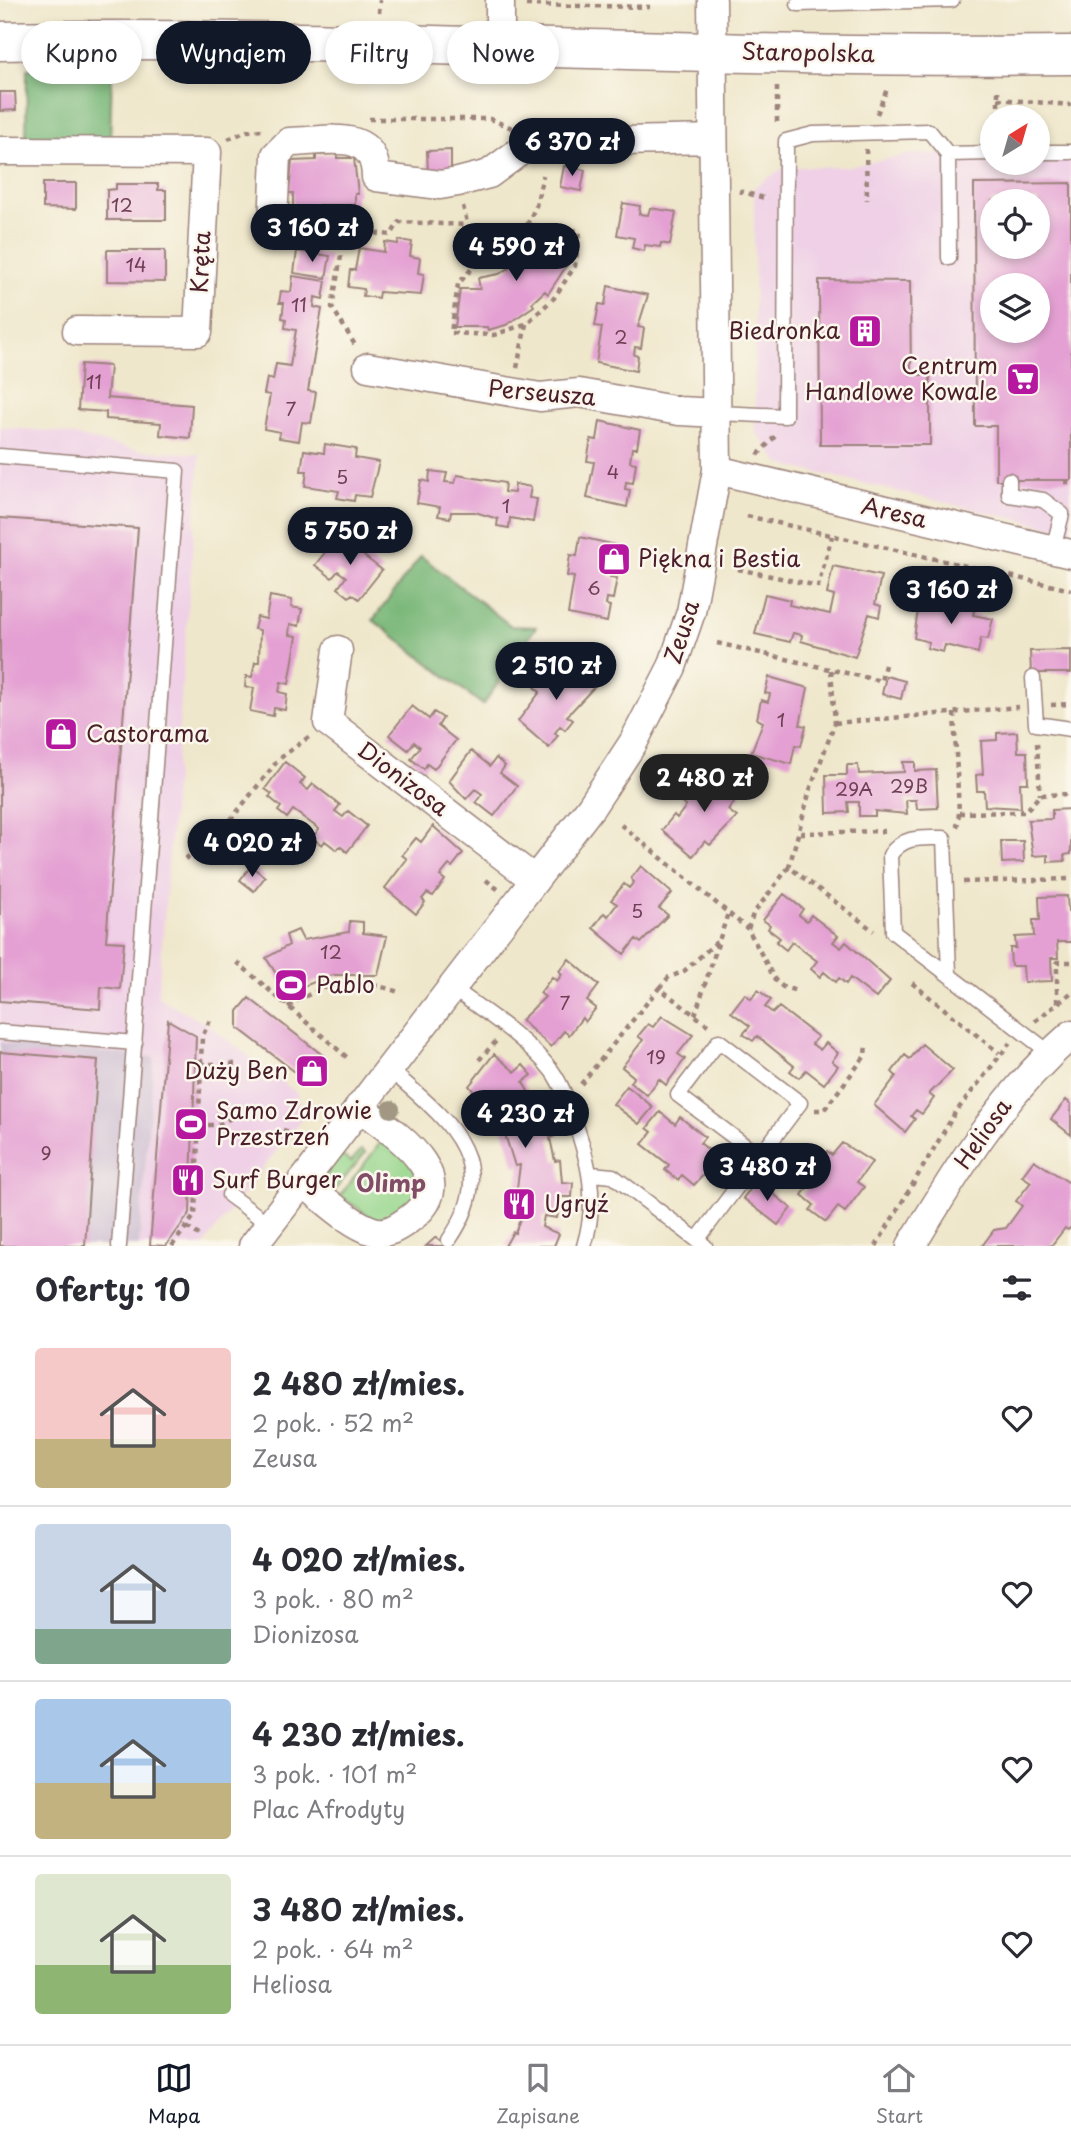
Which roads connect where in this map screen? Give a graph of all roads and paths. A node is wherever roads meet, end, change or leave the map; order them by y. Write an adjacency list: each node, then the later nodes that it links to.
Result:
1 (380, 0): 7 (path)
2 (712, 0): 12 (street, Zeusa)
3 (952, 0): 5 (lane)
4 (500, 2): 6 (path); 8 (street)
5 (798, 4)
6 (650, 7)
7 (379, 18)
8 (500, 21)
9 (0, 41): 10 (main road, Staropolska)
10 (447, 47)
11 (559, 50): 12 (main road, Staropolska)
12 (712, 52): 13 (main road, Staropolska); 21 (street, Zeusa)
13 (1071, 55)
14 (777, 87): 22 (path)
15 (887, 89): 20 (path)
16 (998, 91): 17 (path)
17 (998, 99): 18 (path); 19 (path)
18 (998, 105)
19 (1071, 105)
20 (870, 134): 22 (lane); 27 (lane); 31 (path)
21 (713, 139): 29 (street); 42 (street, Zeusa)
22 (786, 141): 32 (lane)
23 (0, 151): 39 (street, Kręta)
24 (1050, 152): 25 (lane)
25 (1071, 152)
26 (980, 153): 27 (lane)
27 (948, 154): 36 (lane)
28 (542, 175): 34 (path)
29 (458, 182): 33 (path); 35 (street)
30 (730, 189): 32 (path)
31 (867, 200)
32 (786, 203): 43 (lane)
33 (467, 225): 35 (path); 37 (path)
34 (527, 225): 37 (path); 38 (path)
35 (338, 234): 40 (path)
36 (949, 258)
37 (477, 263): 38 (path)
38 (526, 324): 41 (path)
39 (78, 331)
40 (368, 367): 41 (street, Perseusza)
41 (512, 393): 42 (street, Perseusza)
42 (718, 413): 43 (lane); 46 (street, Zeusa)
43 (785, 416): 45 (path)
44 (0, 456): 96 (lane)
45 (755, 459)
46 (718, 470): 52 (street, Aresa); 73 (street, Zeusa)
47 (1009, 480): 52 (lane)
48 (1064, 482): 49 (path)
49 (1071, 482)
50 (747, 516): 51 (path)
51 (832, 536): 53 (path); 54 (path)
52 (1062, 551)
53 (738, 569)
54 (1071, 590)
55 (717, 643): 58 (path)
56 (338, 650): 63 (street)
57 (885, 665): 58 (path)
58 (831, 670): 64 (path)
59 (1033, 678): 61 (lane)
60 (1071, 704): 61 (path)
61 (1035, 705): 62 (path); 65 (lane)
62 (954, 713): 64 (path); 68 (path)
63 (328, 722): 70 (path); 73 (street, Dionizosa)
64 (835, 723): 71 (path)
65 (1036, 724): 66 (lane); 68 (path)
66 (1071, 729)
67 (1071, 794): 68 (path)
68 (1040, 795)
69 (621, 825): 75 (path)
70 (185, 859)
71 (789, 867): 76 (path); 77 (path)
72 (1071, 879): 74 (path)
73 (535, 880): 83 (street, Zeusa)
74 (946, 882): 77 (lane); 81 (lane)
75 (728, 914): 76 (path); 78 (path)
76 (748, 929): 85 (path)
77 (893, 932): 81 (lane)
78 (720, 939): 84 (path); 90 (path)
79 (237, 962): 89 (path)
80 (1071, 962): 88 (path)
81 (949, 974): 95 (lane)
82 (912, 983): 99 (path)
83 (452, 988): 93 (lane); 104 (street, Zeusa)
84 (659, 988): 90 (path); 105 (path)
85 (798, 991)
86 (401, 993): 89 (path)
87 (1071, 993): 88 (path)
88 (1057, 1004): 95 (path)
89 (288, 1007): 100 (path)
90 (695, 1015): 92 (path)
91 (212, 1016): 102 (path)
92 (706, 1023)
93 (506, 1029): 101 (path); 105 (lane)
94 (0, 1031): 96 (lane)
95 (1022, 1031): 98 (lane); 99 (path)
96 (135, 1043): 121 (lane)
97 (866, 1043): 107 (path)
98 (1061, 1044): 125 (street, Heliosa)
99 (999, 1053): 124 (path)
100 (350, 1060)
101 (479, 1060)
102 (200, 1064): 103 (path); 109 (path)
103 (236, 1064)
104 (389, 1069): 106 (street, Zeusa); 119 (lane)
105 (567, 1101): 113 (lane)
106 (359, 1107): 114 (street, Zeusa); 114 (street)
107 (824, 1110)
108 (231, 1118): 109 (path)
109 (198, 1125): 116 (path)
110 (283, 1130): 111 (path)
111 (294, 1133)
112 (760, 1157): 112 (lane); 120 (lane)
113 (591, 1174): 120 (lane); 123 (lane)
114 (302, 1182): 118 (street, Zeusa)
115 (229, 1195): 118 (lane)
116 (187, 1227): 117 (path); 122 (path)
117 (199, 1235)
118 (262, 1236)
119 (449, 1240)
120 (701, 1243)
121 (119, 1246)
122 (173, 1246)
123 (584, 1246)
124 (876, 1246)
125 (911, 1246)

